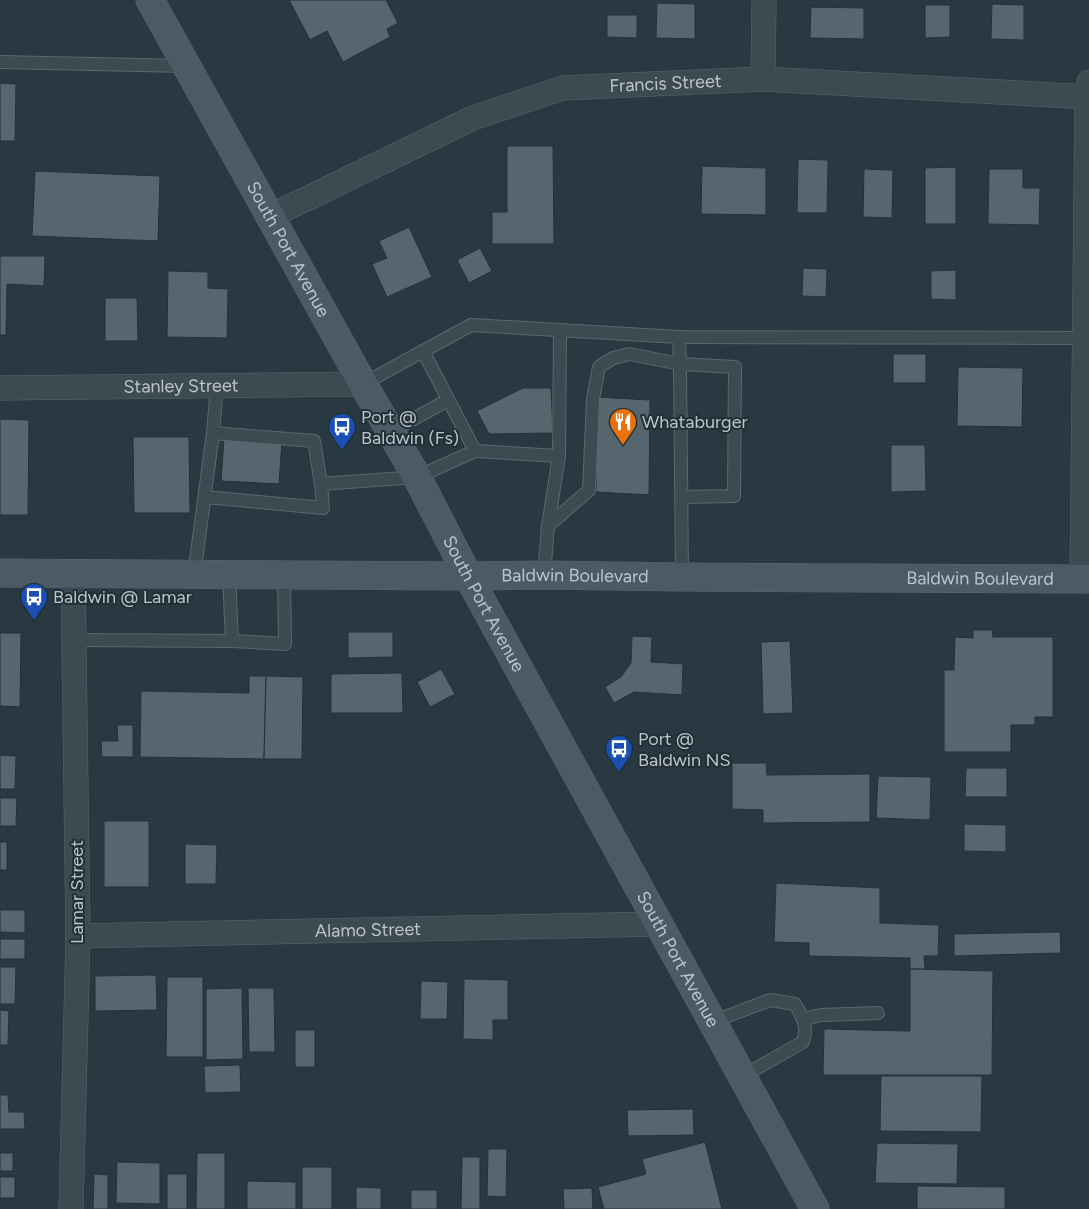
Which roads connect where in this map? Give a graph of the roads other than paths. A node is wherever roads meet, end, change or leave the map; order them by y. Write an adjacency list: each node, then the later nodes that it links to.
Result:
1 (150, 0): 4 (main road, South Port Avenue)
2 (764, 0): 5 (street)
3 (0, 62): 4 (lane)
4 (186, 66): 7 (main road, South Port Avenue)
5 (763, 79): 6 (street, Francis Street); 7 (street, Francis Street)
6 (1088, 91): 10 (street)
7 (270, 216): 13 (main road, South Port Avenue)
8 (560, 331): 9 (lane); 11 (lane); 20 (lane)
9 (679, 337): 10 (lane); 12 (lane)
10 (1085, 338): 34 (street)
11 (424, 351): 13 (lane); 16 (lane)
12 (680, 364): 24 (lane); 24 (lane); 25 (lane)
13 (362, 384): 14 (street, Stanley Street); 17 (main road, South Port Avenue)
14 (216, 386): 15 (street, Stanley Street); 18 (lane)
15 (0, 388)
16 (448, 400): 17 (lane); 19 (lane)
17 (390, 432): 21 (main road, South Port Avenue)
18 (213, 433): 22 (lane); 23 (lane)
19 (474, 451): 20 (lane); 21 (lane)
20 (559, 456): 25 (lane)
21 (417, 477): 22 (lane); 32 (main road, South Port Avenue)
22 (321, 484): 23 (lane)
23 (205, 497): 29 (lane)
24 (681, 497): 33 (lane)
25 (548, 526): 27 (lane)
26 (0, 574): 28 (main road, Baldwin Boulevard)
27 (544, 574): 32 (main road, Baldwin Boulevard); 33 (main road, Baldwin Boulevard)
28 (73, 575): 29 (main road, Baldwin Boulevard); 35 (street, Lamar Street)
29 (194, 575): 30 (main road, Baldwin Boulevard)
30 (229, 575): 31 (main road, Baldwin Boulevard); 36 (lane)
31 (284, 576): 32 (main road, Baldwin Boulevard); 36 (lane)
32 (468, 576): 37 (main road, South Port Avenue)
33 (682, 577): 34 (main road, Baldwin Boulevard)
34 (1085, 579)
35 (75, 640): 36 (lane); 38 (street, Lamar Street)
36 (232, 641)
37 (659, 924): 38 (street, Alamo Street); 41 (main road, South Port Avenue)
38 (78, 936): 43 (street, Lamar Street)
39 (878, 1013): 40 (lane)
40 (804, 1019): 41 (lane); 42 (lane)
41 (712, 1022): 42 (main road, South Port Avenue)
42 (742, 1076): 44 (main road, South Port Avenue)
43 (71, 1209)
44 (815, 1209)

